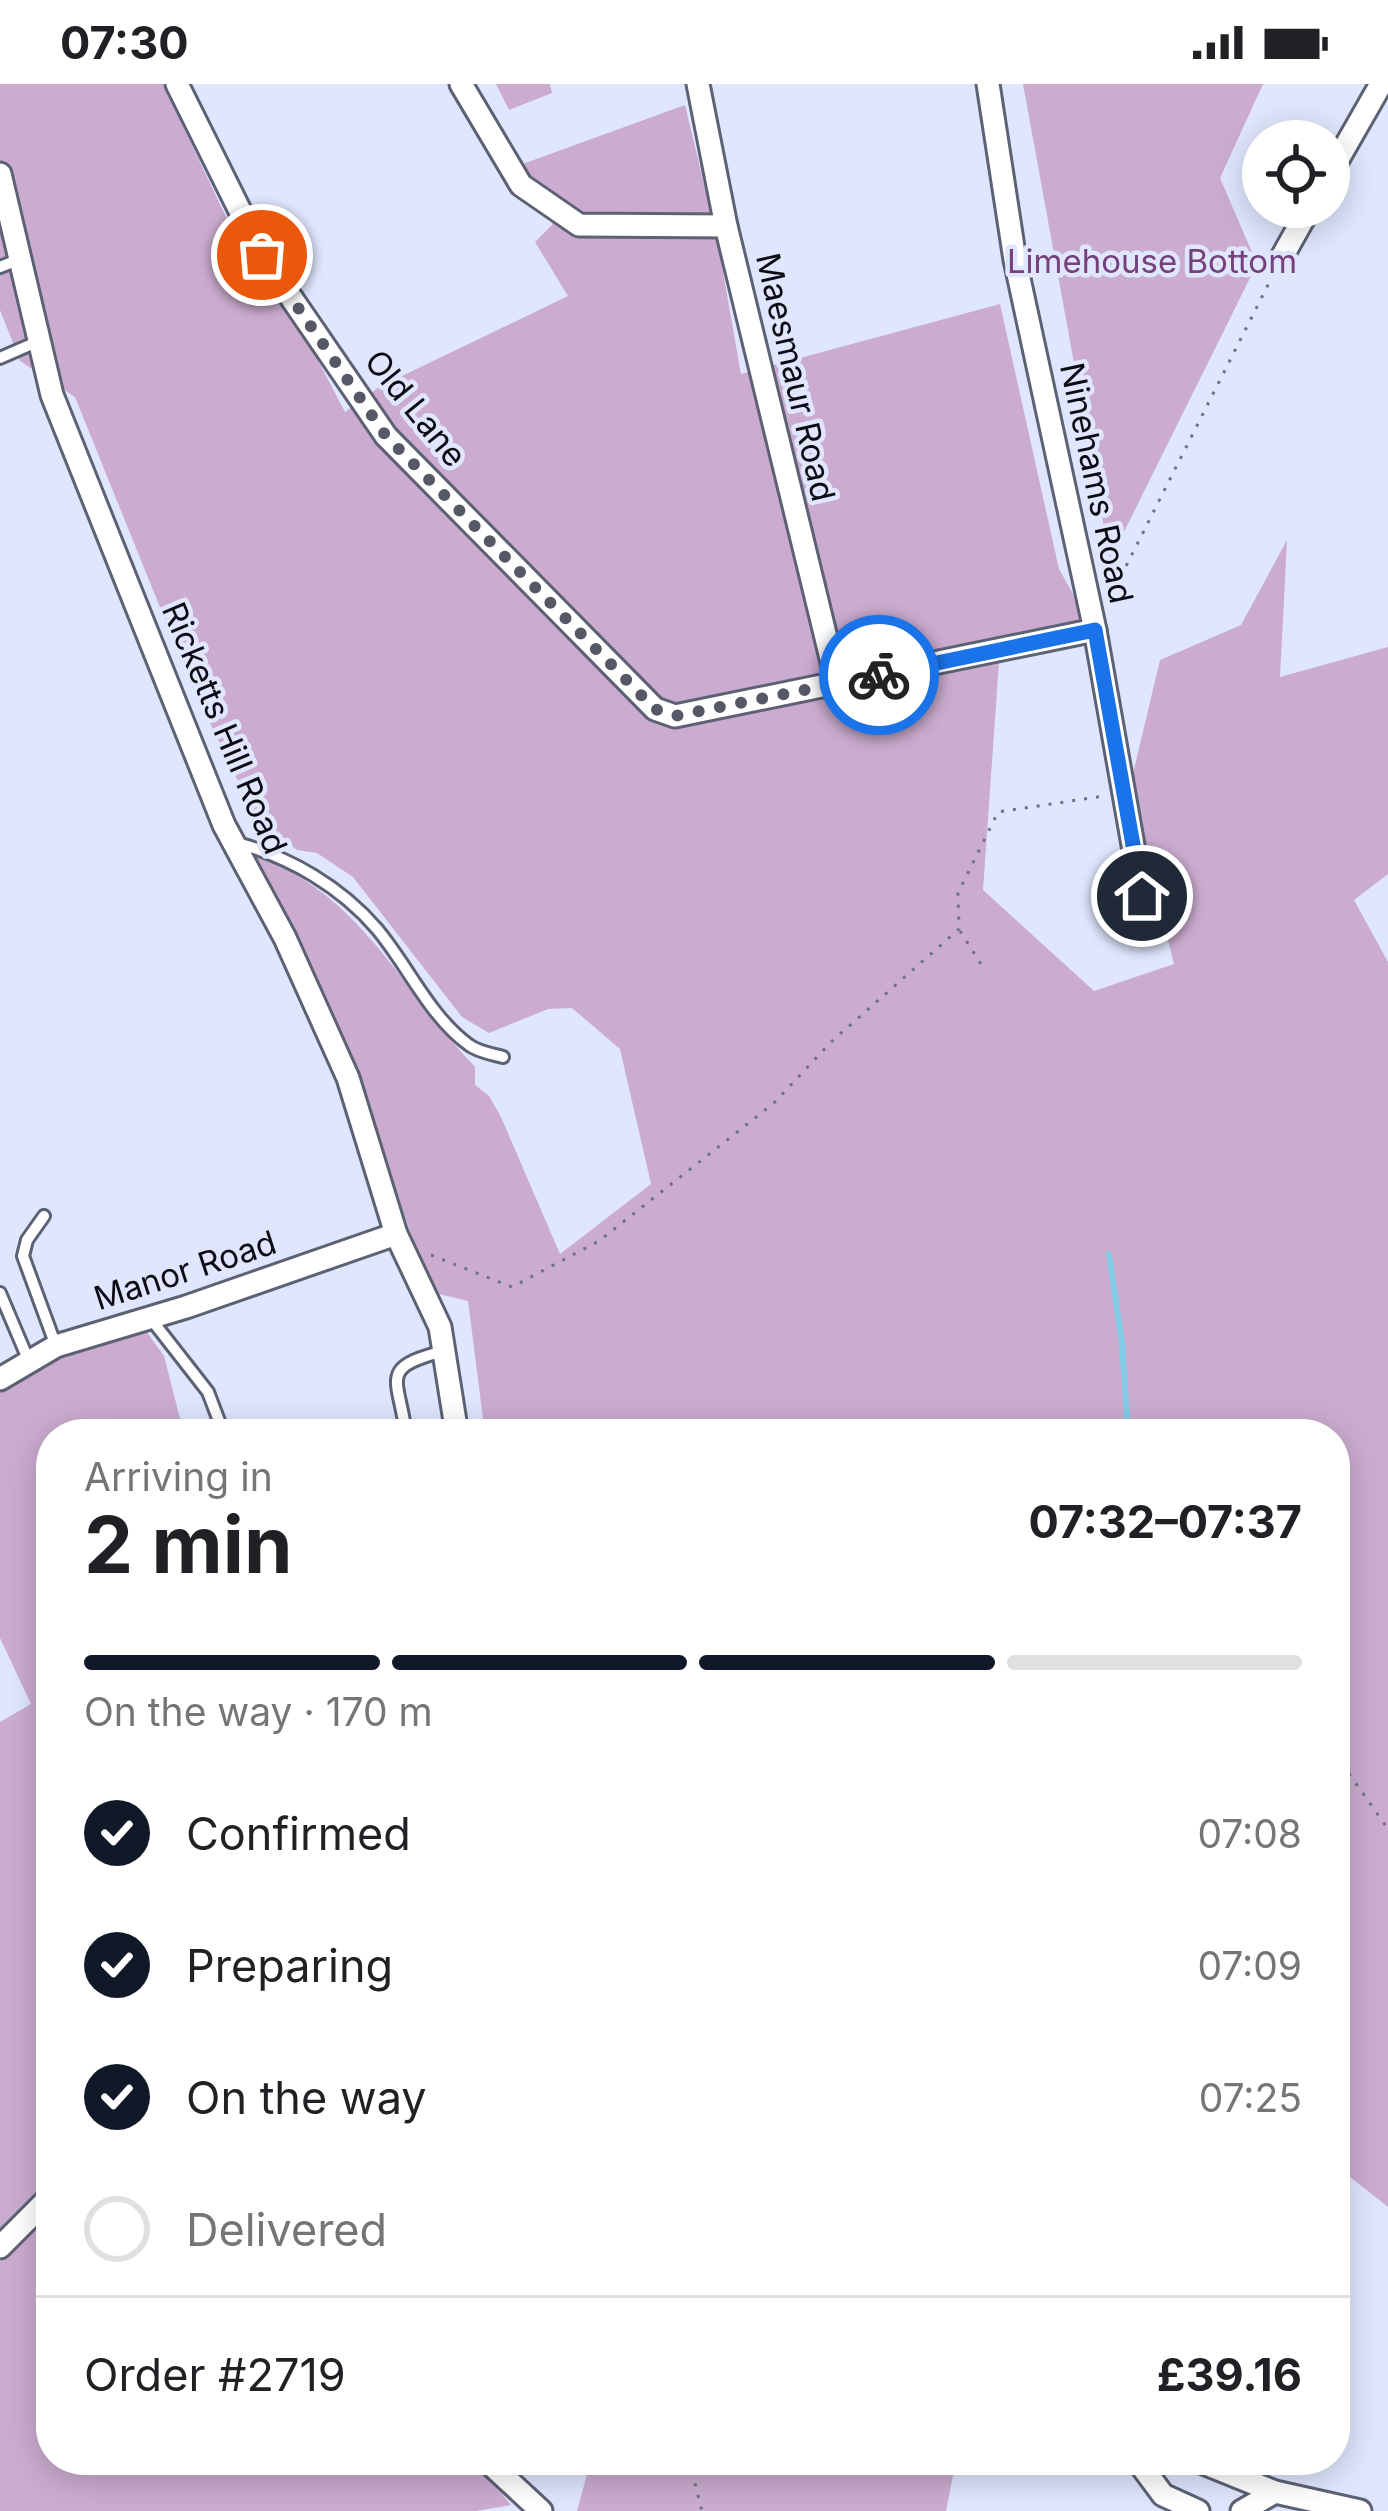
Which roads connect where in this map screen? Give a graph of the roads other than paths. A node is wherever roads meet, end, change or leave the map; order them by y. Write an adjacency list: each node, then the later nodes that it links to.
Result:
1 (177, 84): 15 (street, Old Lane)
2 (461, 84): 8 (street)
3 (698, 84): 8 (street, Maesmaur Road)
4 (988, 84): 14 (street, Ninehams Road)
5 (1381, 84): 6 (street)
6 (1350, 138)
7 (0, 174): 11 (street, Ricketts Hill Road)
8 (726, 226): 15 (street, Maesmaur Road)
9 (1298, 228): 10 (street)
10 (1282, 257)
11 (10, 263): 12 (street, Ricketts Hill Road)
12 (39, 341): 13 (lane); 16 (street, Ricketts Hill Road)
13 (0, 358)
14 (1095, 630): 15 (street); 17 (street, Ninehams Road)
15 (837, 683)
16 (234, 842): 18 (lane); 20 (street, Ricketts Hill Road)
17 (1142, 896)
18 (503, 1057)
19 (44, 1216): 23 (lane)
20 (396, 1234): 22 (street, Manor Road); 24 (street, Ricketts Hill Road)
21 (0, 1292): 25 (lane)
22 (148, 1317): 23 (street, Manor Road); 27 (lane)
23 (56, 1346): 25 (street, Manor Road)
24 (444, 1351): 28 (lane); 29 (street, Ricketts Hill Road)
25 (28, 1359): 26 (street, Manor Road)
26 (0, 1379)
27 (218, 1419)
28 (403, 1419)
29 (455, 1419)
30 (36, 2211): 31 (street)
31 (0, 2247)
32 (502, 2475): 37 (street)
33 (1148, 2475): 36 (street)
34 (1233, 2475): 35 (street)
35 (1275, 2492): 38 (street); 39 (street)
36 (1186, 2508)
37 (541, 2511)
38 (1242, 2511)
39 (1360, 2511)

